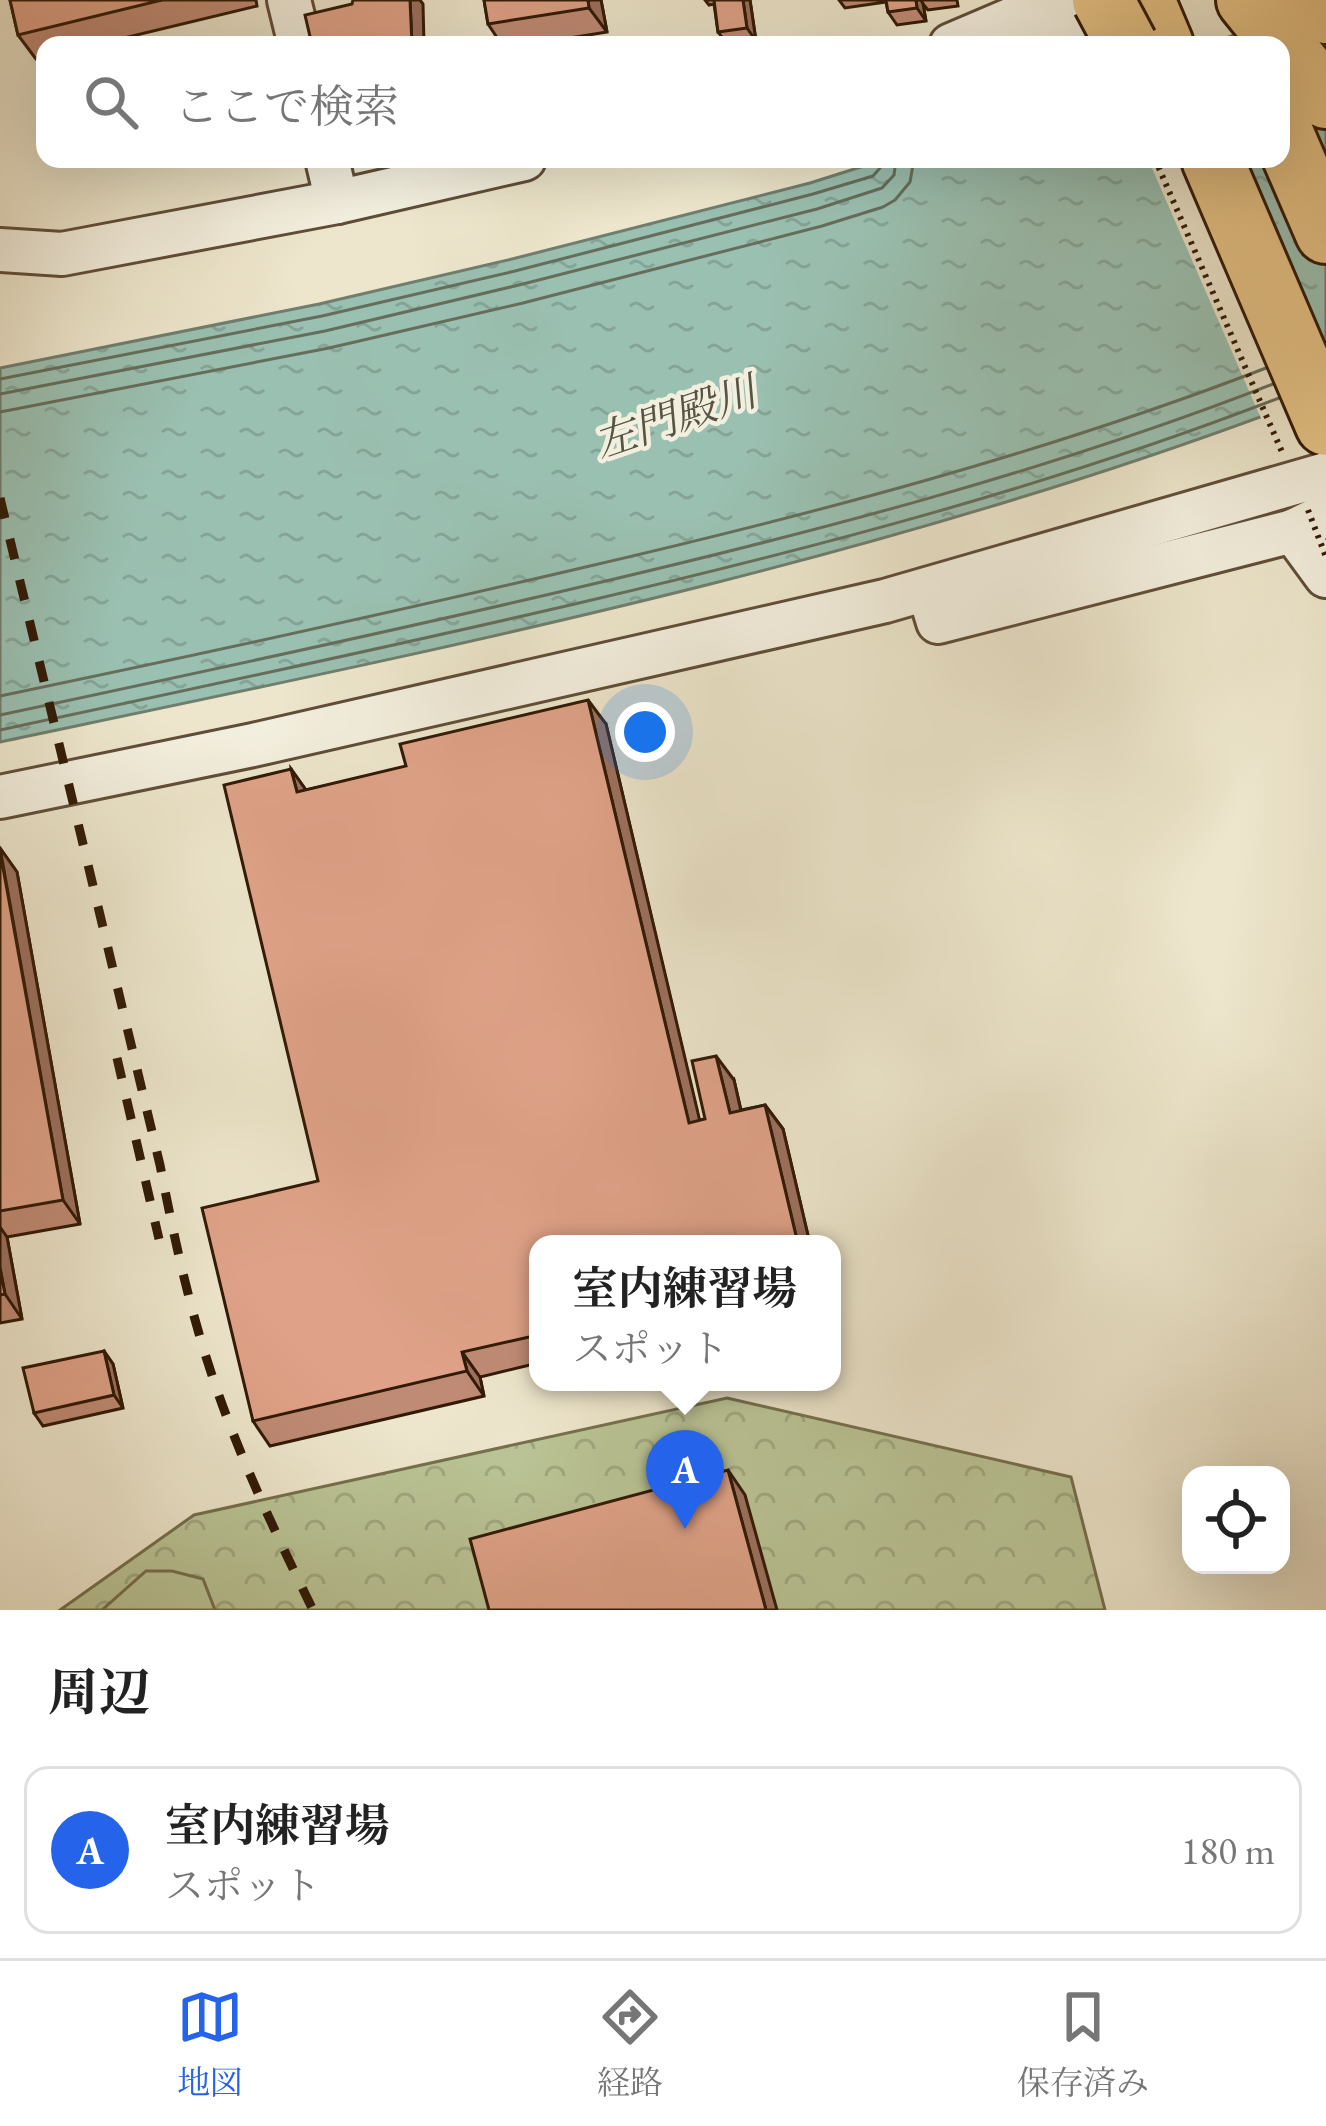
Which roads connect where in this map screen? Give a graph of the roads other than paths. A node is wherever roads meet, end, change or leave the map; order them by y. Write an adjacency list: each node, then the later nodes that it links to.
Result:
1 (289, 0): 10 (street)
2 (1057, 0): 11 (street)
3 (1102, 0): 13 (highway, bridge)
4 (1139, 0): 12 (street); 14 (highway)
5 (1226, 0): 15 (highway)
6 (1235, 0): 16 (highway)
7 (1247, 0): 17 (highway)
8 (1315, 0): 9 (highway)
9 (1326, 13)
10 (298, 36)
11 (972, 36)
12 (1044, 36)
13 (1122, 36)
14 (1158, 36)
15 (1243, 36)
16 (1245, 36)
17 (1276, 36)
18 (1290, 53): 19 (highway)
19 (1326, 98)
20 (1290, 150): 26 (highway)
21 (329, 168): 25 (street)
22 (485, 168): 25 (street)
23 (1192, 168): 28 (highway)
24 (1215, 168): 28 (highway)
25 (337, 202): 27 (street)
26 (1326, 233)
27 (0, 250)
28 (1305, 419)
29 (1316, 518): 30 (street); 31 (street); 31 (street)
30 (1326, 576)
31 (928, 590): 32 (street)
32 (0, 797)

